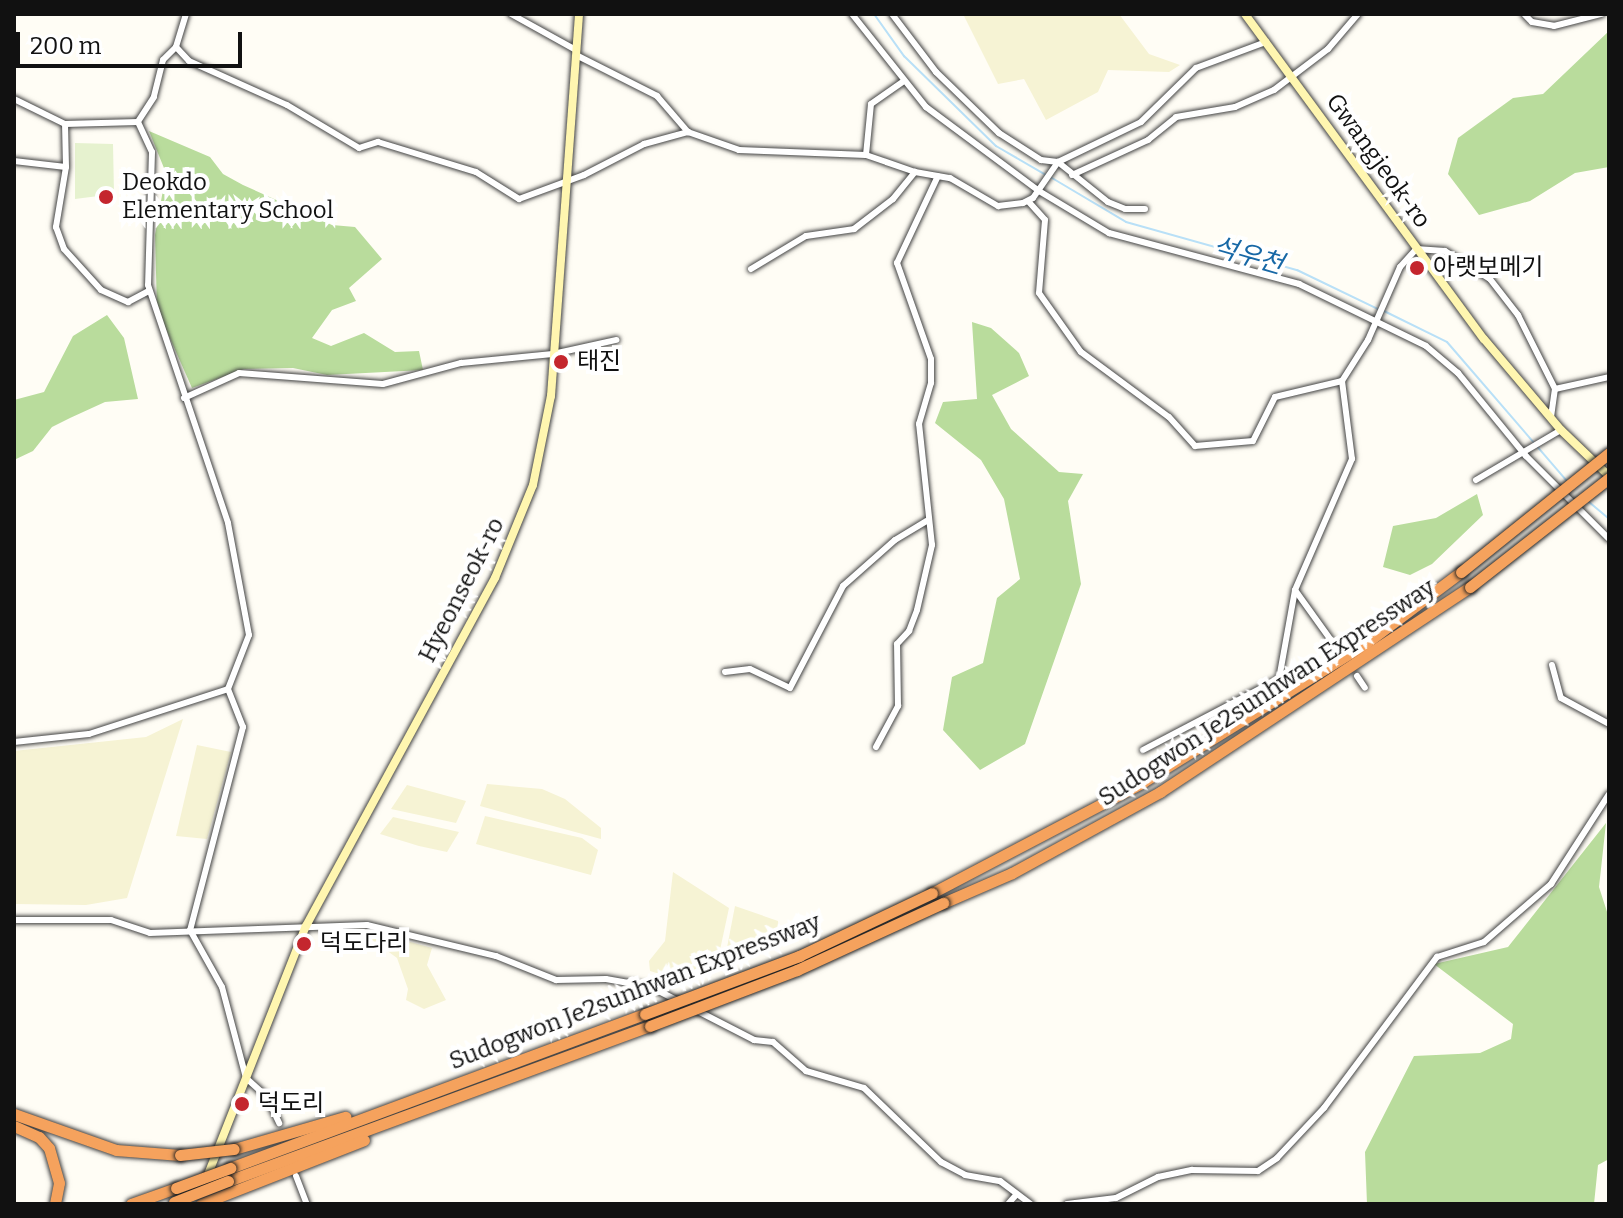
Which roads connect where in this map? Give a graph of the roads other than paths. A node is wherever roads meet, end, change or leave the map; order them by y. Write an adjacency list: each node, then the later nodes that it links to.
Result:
1 (186, 14): 11 (street)
2 (511, 14): 12 (street)
3 (579, 14): 12 (street, Hyeonseok-ro)
4 (852, 14): 14 (street)
5 (892, 14): 21 (street)
6 (1245, 14): 10 (street)
7 (1358, 14): 13 (street)
8 (1524, 14): 9 (street)
9 (1601, 14)
10 (1268, 44): 13 (street, Gwangjeok-ro); 21 (street)
11 (176, 47): 16 (street); 26 (street)
12 (576, 53): 18 (street); 26 (street, Hyeonseok-ro)
13 (1291, 76): 24 (street); 30 (street, Gwangjeok-ro)
14 (902, 82): 19 (street); 27 (street)
15 (14, 99): 17 (street)
16 (138, 122): 17 (street); 32 (street)
17 (65, 124): 22 (street)
18 (688, 132): 19 (street); 26 (street)
19 (866, 155): 23 (street)
20 (14, 161): 22 (street)
21 (1056, 165): 24 (street); 27 (street)
22 (66, 167): 32 (street)
23 (915, 172): 25 (street); 31 (street)
24 (1072, 175): 29 (street)
25 (938, 176): 28 (street); 46 (street)
26 (567, 181): 35 (street, Hyeonseok-ro)
27 (1039, 191): 28 (street); 33 (street)
28 (1028, 201): 37 (street)
29 (1145, 209)
30 (1416, 249): 33 (street); 38 (street); 40 (street, Gwangjeok-ro)
31 (751, 269)
32 (149, 291): 39 (street)
33 (1377, 320): 37 (street); 43 (street)
34 (616, 340): 35 (street)
35 (553, 354): 39 (street); 61 (street, Hyeonseok-ro)
36 (1609, 377): 38 (street)
37 (1342, 381): 48 (street)
38 (1555, 389): 40 (street)
39 (184, 398): 54 (street)
40 (1551, 418): 41 (street, Gwangjeok-ro)
41 (1561, 430): 43 (street); 44 (street, Gwangjeok-ro)
42 (1609, 453): 63 (highway, Sudogwon Je2sunhwan Expressway, bridge)
43 (1524, 454): 45 (street); 47 (street)
44 (1609, 477): 65 (highway, Sudogwon Je2sunhwan Expressway, bridge)
45 (1476, 480)
46 (927, 521): 51 (street); 57 (street)
47 (1609, 539)
48 (1295, 590): 49 (street); 58 (street)
49 (1333, 643)
50 (1552, 665): 55 (street)
51 (725, 672)
52 (1357, 676): 53 (street)
53 (1365, 688)
54 (228, 689): 56 (street); 62 (street)
55 (1609, 724)
56 (14, 742)
57 (876, 747)
58 (1143, 750)
59 (1609, 794): 78 (street)
60 (14, 920): 62 (street)
61 (306, 926): 62 (street); 64 (street); 70 (street)
62 (190, 930): 64 (street)
63 (524, 1058): 66 (highway, bridge); 73 (highway, Sudogwon Je2sunhwan Expressway, bridge)
64 (246, 1078): 67 (street); 74 (street)
65 (441, 1106): 71 (highway, Sudogwon Je2sunhwan Expressway, bridge); 74 (highway)
66 (14, 1114)
67 (279, 1123)
68 (14, 1126): 72 (highway)
69 (296, 1176): 75 (street)
70 (1017, 1194): 76 (street); 77 (street)
71 (171, 1203)
72 (55, 1204)
73 (131, 1204)
74 (199, 1204)
75 (307, 1204)
76 (1008, 1204)
77 (1031, 1204)
78 (1067, 1204)

